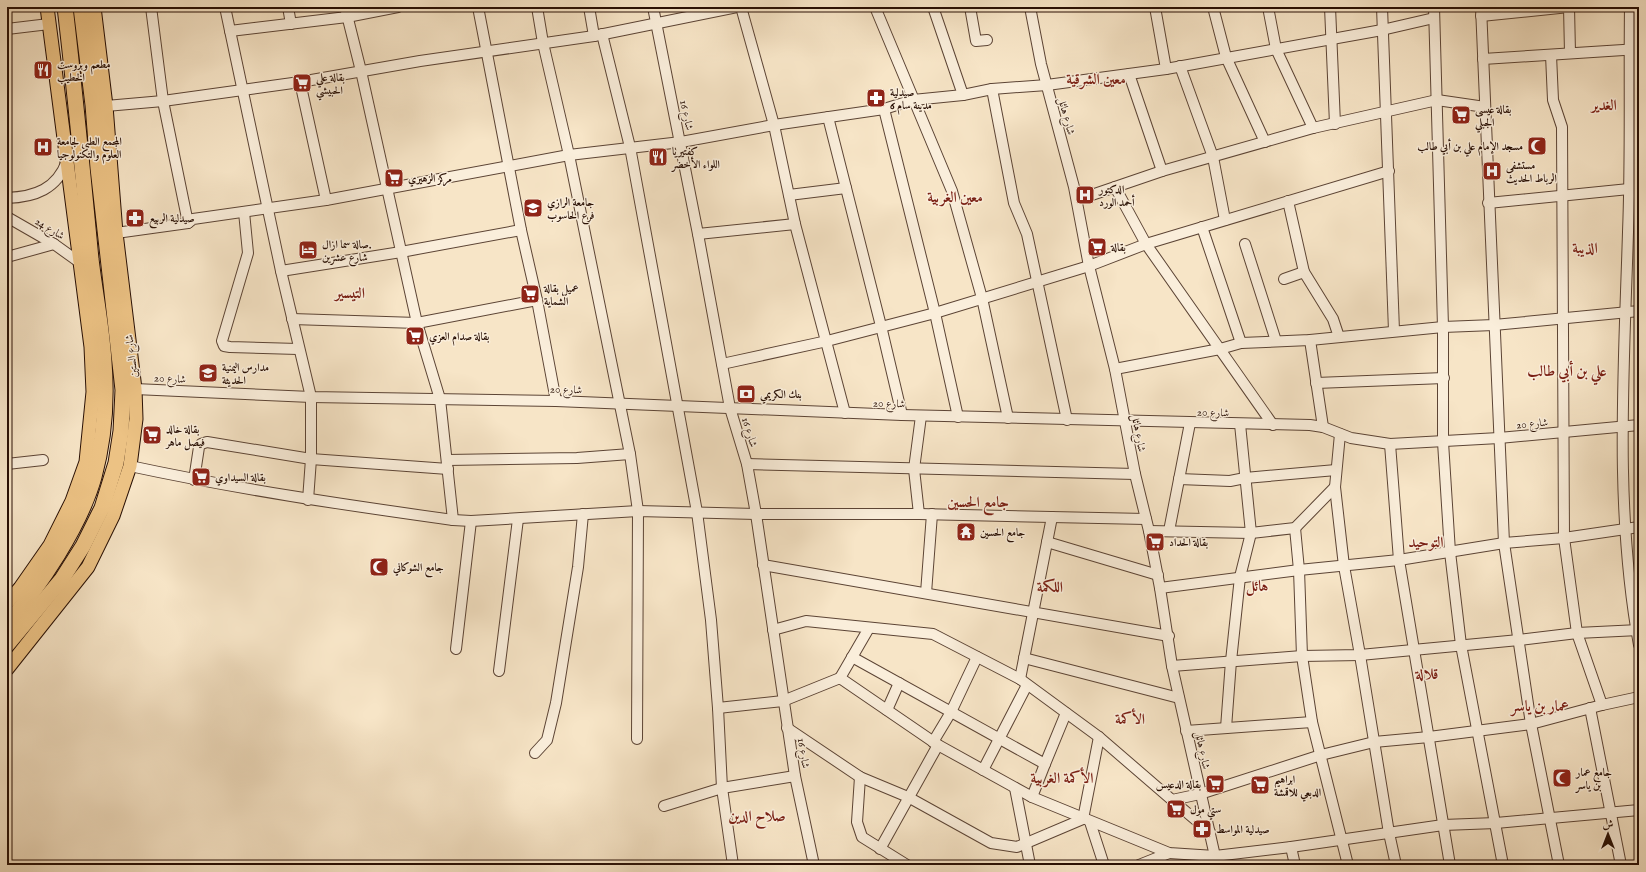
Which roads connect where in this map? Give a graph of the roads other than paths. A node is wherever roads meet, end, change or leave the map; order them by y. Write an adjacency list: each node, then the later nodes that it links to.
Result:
1 (48, 7): 31 (main road)
2 (65, 7): 102 (highway)
3 (81, 7): 110 (highway, شارع الستين)
4 (94, 7): 59 (main road, شارع الستين)
5 (152, 7): 58 (street)
6 (225, 7): 35 (street)
7 (288, 7): 32 (street)
8 (398, 7): 28 (street)
9 (478, 7): 42 (street)
10 (537, 7): 39 (street)
11 (589, 7): 36 (street)
12 (653, 7): 30 (street, شارع 16)
13 (737, 7): 30 (street)
14 (741, 7): 65 (street)
15 (875, 7): 56 (street)
16 (933, 7): 55 (street)
17 (970, 7): 38 (street)
18 (1030, 7): 52 (street, شارع هائل)
19 (1155, 7): 48 (street)
20 (1213, 7): 45 (street)
21 (1268, 7): 40 (street)
22 (1330, 7): 37 (street)
23 (1382, 7): 34 (street)
24 (1434, 7): 29 (street)
25 (1569, 7): 27 (street); 43 (street)
26 (1630, 7): 41 (street)
27 (1481, 11): 46 (street)
28 (346, 12): 32 (street); 49 (street)
29 (1434, 18): 34 (street); 57 (street)
30 (656, 23): 36 (street); 67 (street, شارع 16)
31 (49, 24): 33 (street); 72 (main road)
32 (290, 24): 35 (street)
33 (7, 29)
34 (1382, 30): 37 (street); 62 (street)
35 (230, 31): 53 (street)
36 (598, 35): 39 (street); 69 (street)
37 (1331, 38): 40 (street); 64 (street)
38 (987, 40)
39 (543, 43): 42 (street); 70 (street)
40 (1276, 49): 45 (street); 66 (street)
41 (1634, 49): 43 (street); 78 (street)
42 (487, 51): 49 (street); 73 (street)
43 (1570, 53): 44 (street)
44 (1551, 55): 46 (street); 80 (street)
45 (1226, 57): 47 (street); 68 (street)
46 (1483, 59): 60 (street)
47 (1180, 66): 48 (street); 71 (street)
48 (1166, 69): 50 (street)
49 (360, 71): 51 (street); 79 (street)
50 (1128, 74): 52 (street); 74 (street)
51 (300, 82): 53 (street); 83 (street)
52 (1047, 85): 54 (street); 84 (street, شارع هائل)
53 (243, 89): 58 (street); 87 (street)
54 (992, 89): 55 (street); 107 (street)
55 (963, 95): 56 (street)
56 (913, 100): 61 (street); 108 (street)
57 (1437, 100): 60 (street); 62 (street); 119 (street)
58 (164, 101): 59 (street); 91 (street)
59 (106, 106): 95 (main road, شارع الستين)
60 (1485, 107): 86 (street)
61 (884, 109): 63 (street); 112 (street)
62 (1386, 112): 64 (street); 75 (street)
63 (828, 117): 65 (street); 77 (street)
64 (1336, 124): 66 (street)
65 (774, 125): 67 (street); 81 (street)
66 (1313, 128): 68 (street)
67 (680, 142): 69 (street); 96 (street, شارع 16)
68 (1265, 142): 71 (street)
69 (630, 147): 70 (street); 137 (street)
70 (570, 155): 73 (street); 136 (street)
71 (1213, 158): 74 (street); 90 (street)
72 (67, 161): 82 (street); 102 (main road)
73 (508, 166): 79 (street); 94 (street)
74 (1162, 171): 76 (street)
75 (1389, 171): 85 (street); 120 (street)
76 (1115, 187): 84 (street); 98 (street)
77 (846, 188): 81 (street); 118 (street)
78 (1634, 188): 80 (street); 113 (street)
79 (386, 190): 83 (street); 100 (street)
80 (1563, 194): 86 (street); 115 (street)
81 (789, 195): 92 (street)
82 (7, 198)
83 (326, 200): 87 (street)
84 (1077, 200): 103 (street, شارع هائل)
85 (1288, 201): 90 (street); 105 (street)
86 (1488, 203): 117 (street)
87 (268, 209): 88 (street); 104 (street)
88 (244, 212): 91 (street); 126 (street)
89 (7, 217): 97 (street, شارع 24)
90 (1225, 220): 93 (street)
91 (188, 223): 95 (street)
92 (795, 224): 96 (street); 123 (street)
93 (1202, 227): 98 (street); 125 (street)
94 (521, 230): 100 (street); 109 (street)
95 (116, 233): 110 (main road, شارع الستين)
96 (698, 234): 128 (street, شارع 16)
97 (54, 244): 101 (street); 102 (street, شارع 24)
98 (1146, 244): 103 (street); 127 (street)
99 (1245, 244): 124 (street)
100 (401, 252): 104 (street); 116 (street)
101 (7, 257)
102 (86, 261): 201 (main road); 204 (highway)
103 (1089, 266): 107 (street); 129 (street, شارع هائل)
104 (281, 271): 114 (street)
105 (1304, 272): 106 (street); 121 (street)
106 (1284, 279)
107 (1037, 282): 108 (street); 144 (street)
108 (982, 298): 112 (street); 143 (street)
109 (537, 300): 116 (street); 135 (street)
110 (120, 305): 132 (main road, شارع الستين); 203 (highway, شارع الستين)
111 (1639, 311): 113 (street)
112 (935, 312): 118 (street); 142 (street)
113 (1625, 312): 115 (street); 151 (street)
114 (292, 319): 116 (street); 126 (street)
115 (1564, 319): 117 (street); 152 (street)
116 (417, 324): 134 (street)
117 (1494, 325): 119 (street); 154 (street)
118 (882, 326): 123 (street); 140 (street)
119 (1444, 327): 120 (street); 130 (street)
120 (1394, 332): 121 (street)
121 (1339, 337): 122 (street)
122 (1310, 340): 124 (street); 131 (street)
123 (827, 341): 128 (street); 139 (street)
124 (1276, 341): 125 (street)
125 (1241, 343): 127 (street)
126 (298, 349): 133 (street)
127 (1220, 349): 129 (street); 148 (street)
128 (722, 364): 138 (street, شارع 16)
129 (1115, 369): 145 (street, شارع هائل)
130 (1444, 378): 131 (street); 155 (street)
131 (1316, 383): 150 (street)
132 (135, 389): 133 (street, شارع 20); 163 (main road, شارع الستين)
133 (311, 397): 134 (street, شارع 20); 158 (street)
134 (440, 399): 135 (street, شارع 20); 162 (street)
135 (556, 401): 136 (street, شارع 20)
136 (618, 404): 137 (street, شارع 20); 157 (street)
137 (677, 406): 138 (street, شارع 20); 173 (street)
138 (730, 408): 139 (street, شارع 20); 161 (street, شارع 16)
139 (845, 413): 140 (street, شارع 20)
140 (902, 416): 141 (street, شارع 20)
141 (921, 416): 142 (street, شارع 20); 164 (street)
142 (958, 417): 143 (street, شارع 20)
143 (1008, 418): 144 (street, شارع 20)
144 (1067, 420): 145 (street, شارع 20)
145 (1124, 421): 146 (street, شارع 20); 166 (street, شارع هائل)
146 (1190, 423): 147 (street, شارع 20); 168 (street)
147 (1240, 424): 148 (street, شارع 20); 167 (street)
148 (1273, 425): 150 (street, شارع 20)
149 (1639, 425): 151 (street, شارع 20)
150 (1323, 427): 153 (street, شارع 20)
151 (1622, 427): 152 (street, شارع 20); 185 (street)
152 (1564, 432): 154 (street, شارع 20); 189 (street)
153 (1340, 434): 156 (street, شارع 20); 165 (street)
154 (1499, 438): 155 (street, شارع 20); 191 (street)
155 (1443, 442): 156 (street, شارع 20); 192 (street)
156 (1390, 444): 193 (street)
157 (630, 454): 162 (street); 172 (street)
158 (311, 459): 162 (street); 169 (street); 171 (street)
159 (43, 460): 160 (street)
160 (7, 464)
161 (747, 464): 164 (street); 175 (street, شارع 16)
162 (447, 465): 181 (street)
163 (130, 466): 169 (street); 203 (main road, شارع الستين)
164 (914, 469): 166 (street); 176 (street)
165 (1336, 470): 167 (street); 170 (street)
166 (1135, 474): 180 (street, شارع هائل)
167 (1245, 478): 168 (street); 188 (street)
168 (1179, 479): 187 (street)
169 (194, 480): 171 (street)
170 (1335, 488): 184 (street); 195 (street)
171 (308, 500): 181 (street)
172 (638, 511): 173 (street); 174 (street); 245 (street)
173 (697, 512): 175 (street); 232 (street)
174 (583, 514): 179 (street); 249 (street)
175 (756, 514): 176 (street); 194 (street, شارع 16)
176 (919, 514): 177 (street)
177 (932, 514): 178 (street); 200 (street)
178 (1052, 517): 180 (street); 190 (street)
179 (518, 519): 182 (street); 224 (street)
180 (1146, 519): 186 (street, شارع هائل)
181 (453, 520): 182 (street)
182 (471, 521): 214 (street)
183 (1639, 527): 185 (street)
184 (1295, 528): 188 (street); 196 (street)
185 (1624, 529): 189 (street); 207 (street)
186 (1149, 531): 187 (street); 197 (street, شارع هائل)
187 (1169, 531): 188 (street)
188 (1251, 533): 198 (street)
189 (1564, 538): 191 (street); 208 (street)
190 (1047, 542): 197 (street); 202 (street)
191 (1504, 544): 192 (street); 210 (street)
192 (1450, 552): 193 (street); 212 (street)
193 (1399, 560): 195 (street); 215 (street)
194 (763, 565): 200 (street); 206 (street, شارع 16)
195 (1344, 566): 196 (street); 216 (street)
196 (1299, 570): 198 (street); 217 (street)
197 (1158, 575): 199 (street, شارع هائل)
198 (1240, 577): 199 (street); 221 (street)
199 (1160, 588): 209 (street, شارع هائل)
200 (926, 593): 202 (street)
201 (7, 603)
202 (1033, 612): 209 (street); 220 (street)
203 (36, 619): 211 (highway, شارع الستين); 223 (main road, شارع الستين)
204 (7, 624)
205 (869, 628): 206 (street); 218 (street); 219 (street)
206 (773, 630): 230 (street, شارع 16)
207 (1638, 630): 208 (street); 213 (street)
208 (1577, 633): 210 (street); 231 (street)
209 (1169, 636): 222 (street, شارع هائل)
210 (1519, 640): 212 (street); 238 (street)
211 (7, 645)
212 (1461, 645): 215 (street); 241 (street)
213 (1639, 645)
214 (456, 649)
215 (1413, 650): 216 (street); 244 (street)
216 (1360, 655): 217 (street); 247 (street)
217 (1302, 656): 221 (street); 237 (street)
218 (852, 657): 225 (street); 227 (street)
219 (977, 657): 226 (street); 235 (street)
220 (1024, 658): 226 (street); 229 (street)
221 (1231, 661): 222 (street); 240 (street)
222 (1172, 666): 229 (street, شارع هائل)
223 (7, 669)
224 (499, 671)
225 (840, 678): 230 (street); 234 (street)
226 (1024, 682): 236 (street); 246 (street)
227 (899, 683): 234 (street); 235 (street)
228 (1639, 697): 231 (street)
229 (1179, 698): 242 (street, شارع هائل)
230 (783, 701): 232 (street); 239 (street, شارع 16)
231 (1602, 705): 233 (street)
232 (718, 708): 255 (street)
233 (1590, 708): 238 (street); 263 (street)
234 (887, 710): 248 (street)
235 (951, 712): 246 (street); 248 (street)
236 (1066, 713): 243 (street); 251 (street)
237 (1312, 722): 240 (street); 250 (street)
238 (1531, 724): 241 (street); 264 (street)
239 (788, 728): 253 (street, شارع 16); 254 (street)
240 (1226, 728): 242 (street)
241 (1478, 730): 244 (street); 266 (street)
242 (1186, 731): 257 (street, شارع هائل)
243 (1099, 737): 260 (street); 265 (street)
244 (1429, 737): 247 (street); 267 (street)
245 (636, 739)
246 (1000, 739): 251 (street); 252 (street)
247 (1374, 742): 250 (street); 269 (street)
248 (936, 744): 252 (street); 258 (street)
249 (535, 753)
250 (1321, 756): 257 (street); 270 (street)
251 (1045, 764): 259 (street)
252 (983, 770): 256 (street)
253 (795, 776): 255 (street); 278 (street, شارع 16)
254 (860, 777): 258 (street); 273 (street)
255 (722, 788): 261 (street); 277 (street)
256 (1015, 788): 259 (street); 271 (street)
257 (1200, 794): 260 (street); 268 (street, شارع هائل)
258 (908, 797): 271 (street); 273 (street)
259 (1032, 797): 265 (street)
260 (1172, 800): 268 (street)
261 (664, 806)
262 (1639, 810): 263 (street)
263 (1612, 812): 264 (street); 288 (street)
264 (1550, 819): 266 (street); 287 (street)
265 (1087, 821): 271 (street); 274 (street); 280 (street)
266 (1496, 823): 267 (street); 286 (street)
267 (1443, 826): 269 (street); 285 (street)
268 (1210, 832): 275 (street, شارع هائل)
269 (1389, 833): 270 (street); 284 (street)
270 (1342, 840): 272 (street); 283 (street)
271 (1025, 843): 279 (street)
272 (1291, 847): 275 (street); 282 (street)
273 (880, 849): 276 (street)
274 (1169, 853): 275 (street); 281 (street)
275 (1216, 860)
276 (902, 864)
277 (733, 865)
278 (814, 865)
279 (1030, 865)
280 (1104, 865)
281 (1139, 865)
282 (1295, 865)
283 (1348, 865)
284 (1396, 865)
285 (1450, 865)
286 (1503, 865)
287 (1559, 865)
288 (1621, 865)

